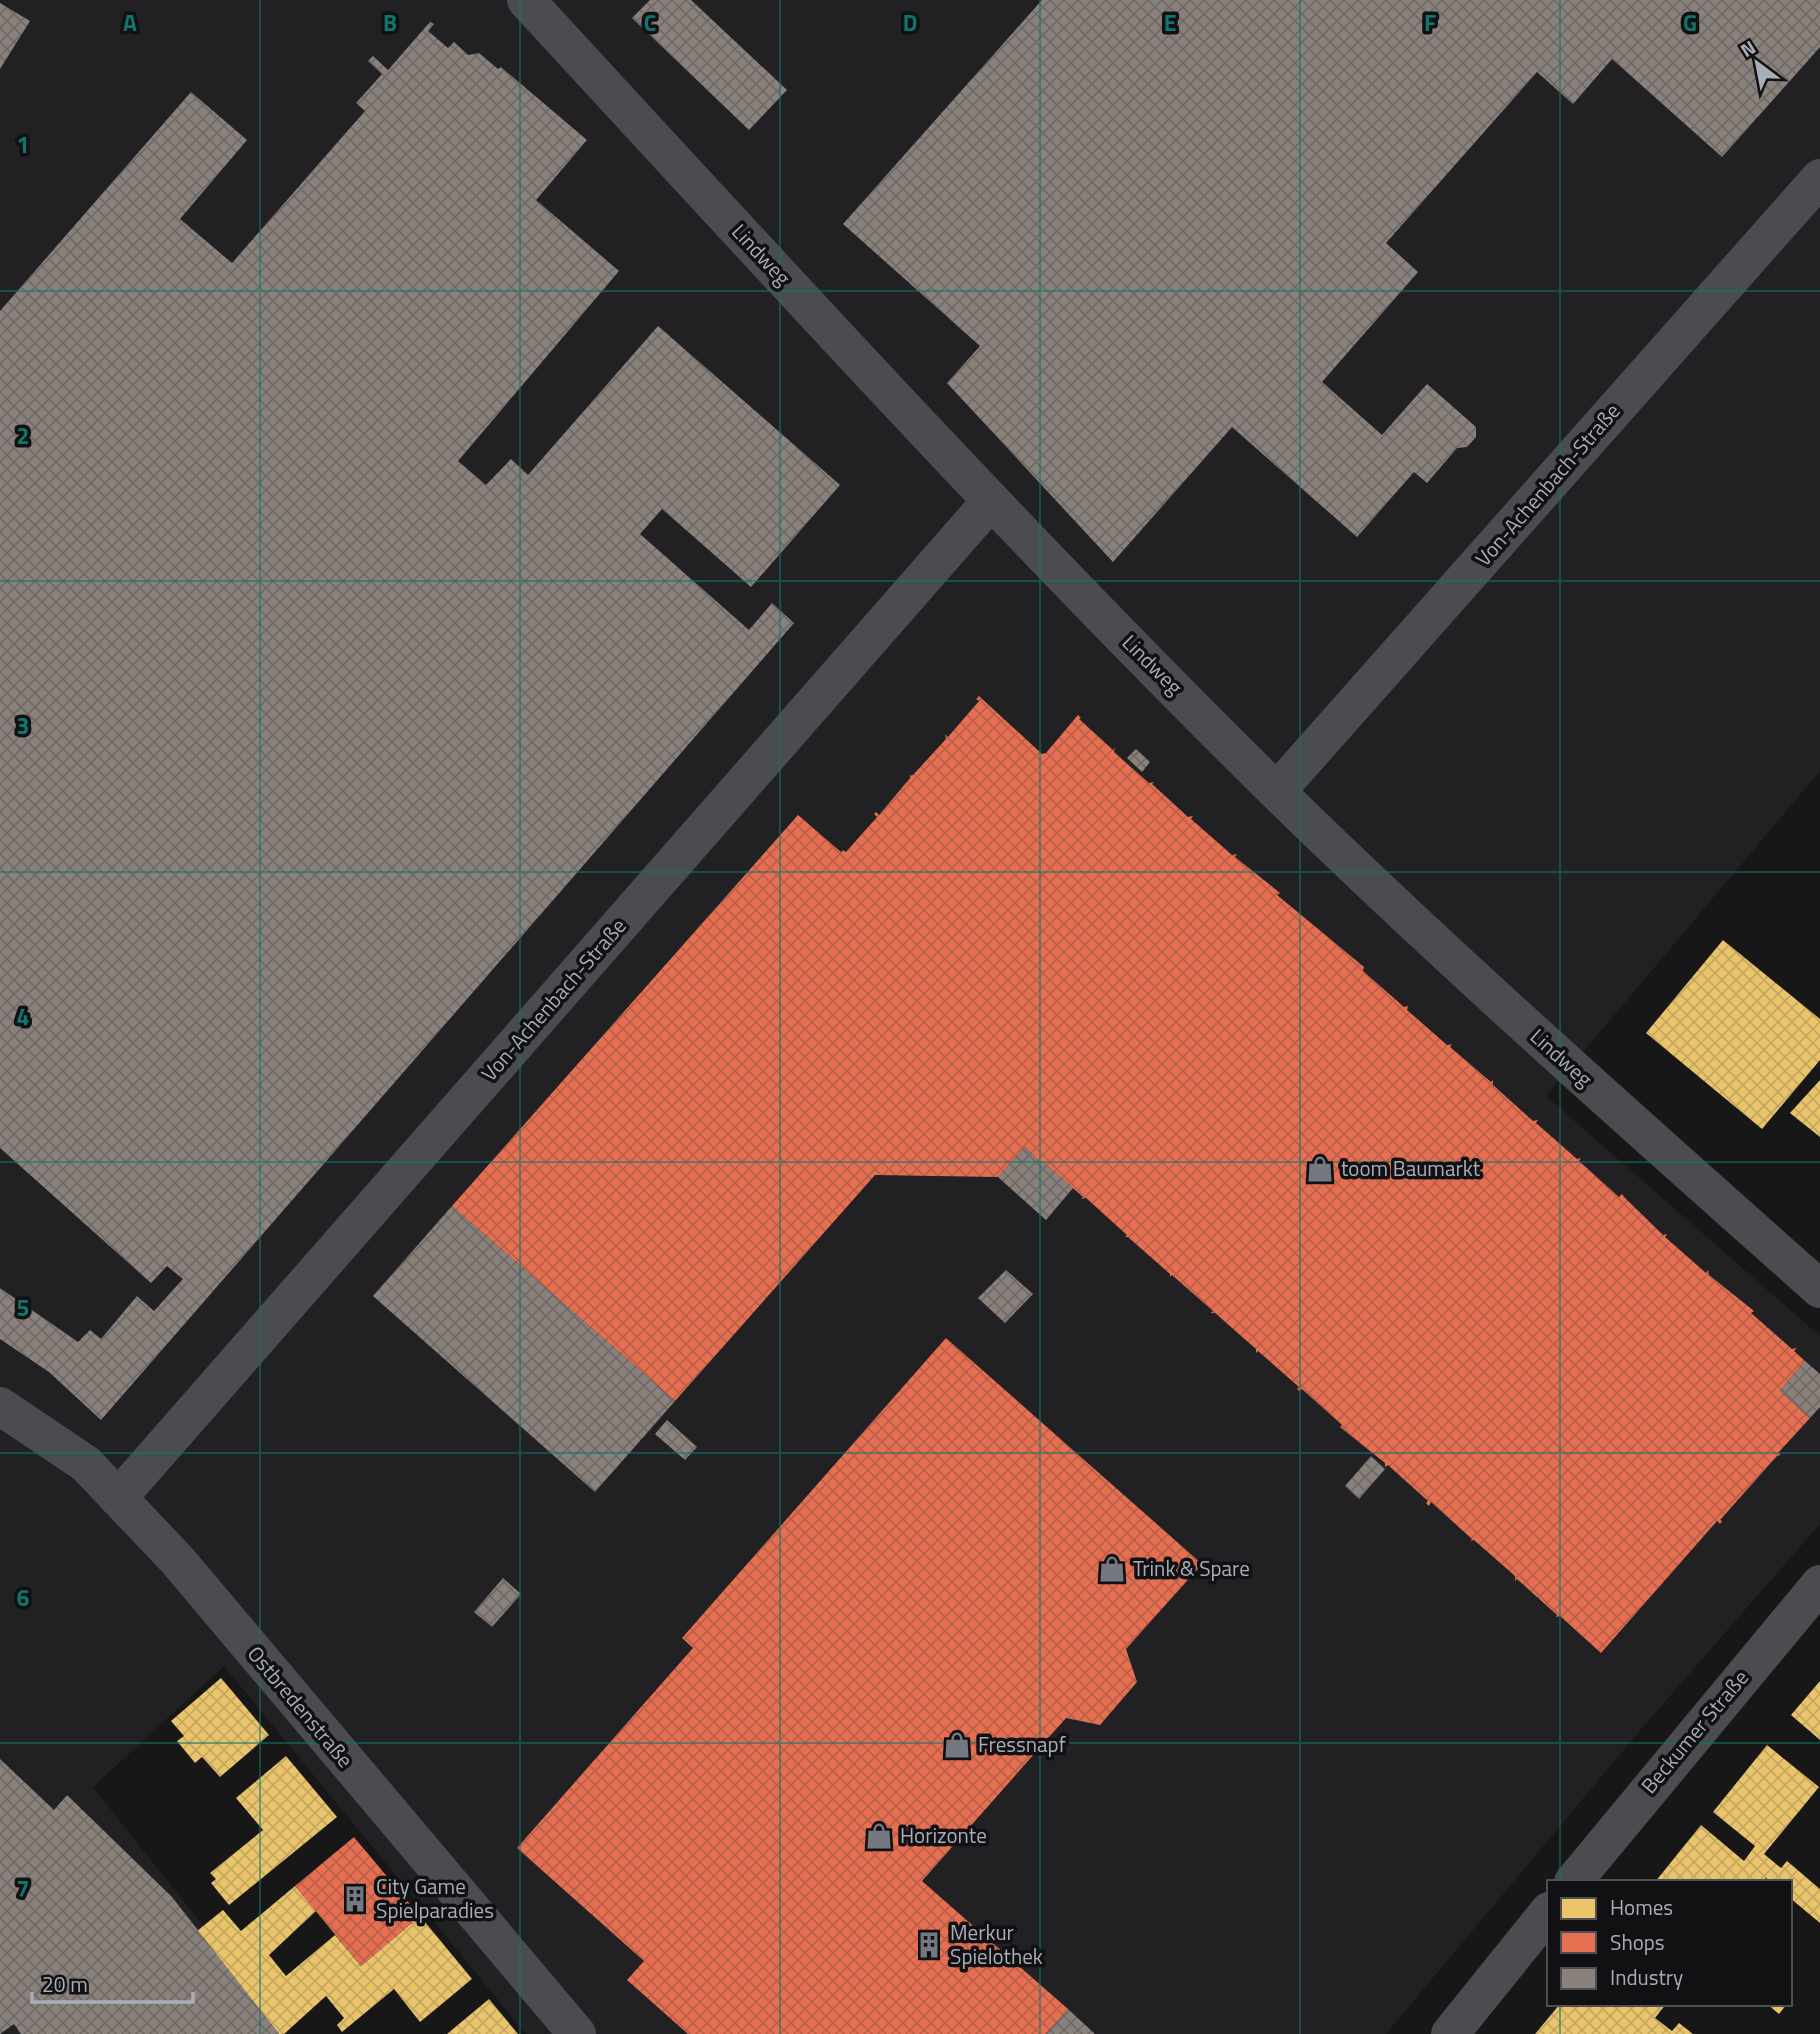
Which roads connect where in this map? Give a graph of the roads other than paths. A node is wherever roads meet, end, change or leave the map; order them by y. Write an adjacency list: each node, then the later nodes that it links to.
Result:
1 (526, 0): 3 (street, Lindweg)
2 (1820, 178): 4 (street, Von-Achenbach-Straße)
3 (990, 502): 4 (street, Lindweg); 7 (street, Von-Achenbach-Straße)
4 (1277, 791): 5 (street, Lindweg)
5 (1820, 1289)
6 (0, 1406): 7 (street, Ostbredenstraße)
7 (118, 1498): 11 (street, Ostbredenstraße)
8 (1820, 1584): 9 (street, Beckumer Straße)
9 (1575, 1880)
10 (1547, 1914): 12 (street)
11 (576, 2034)
12 (1450, 2034)

